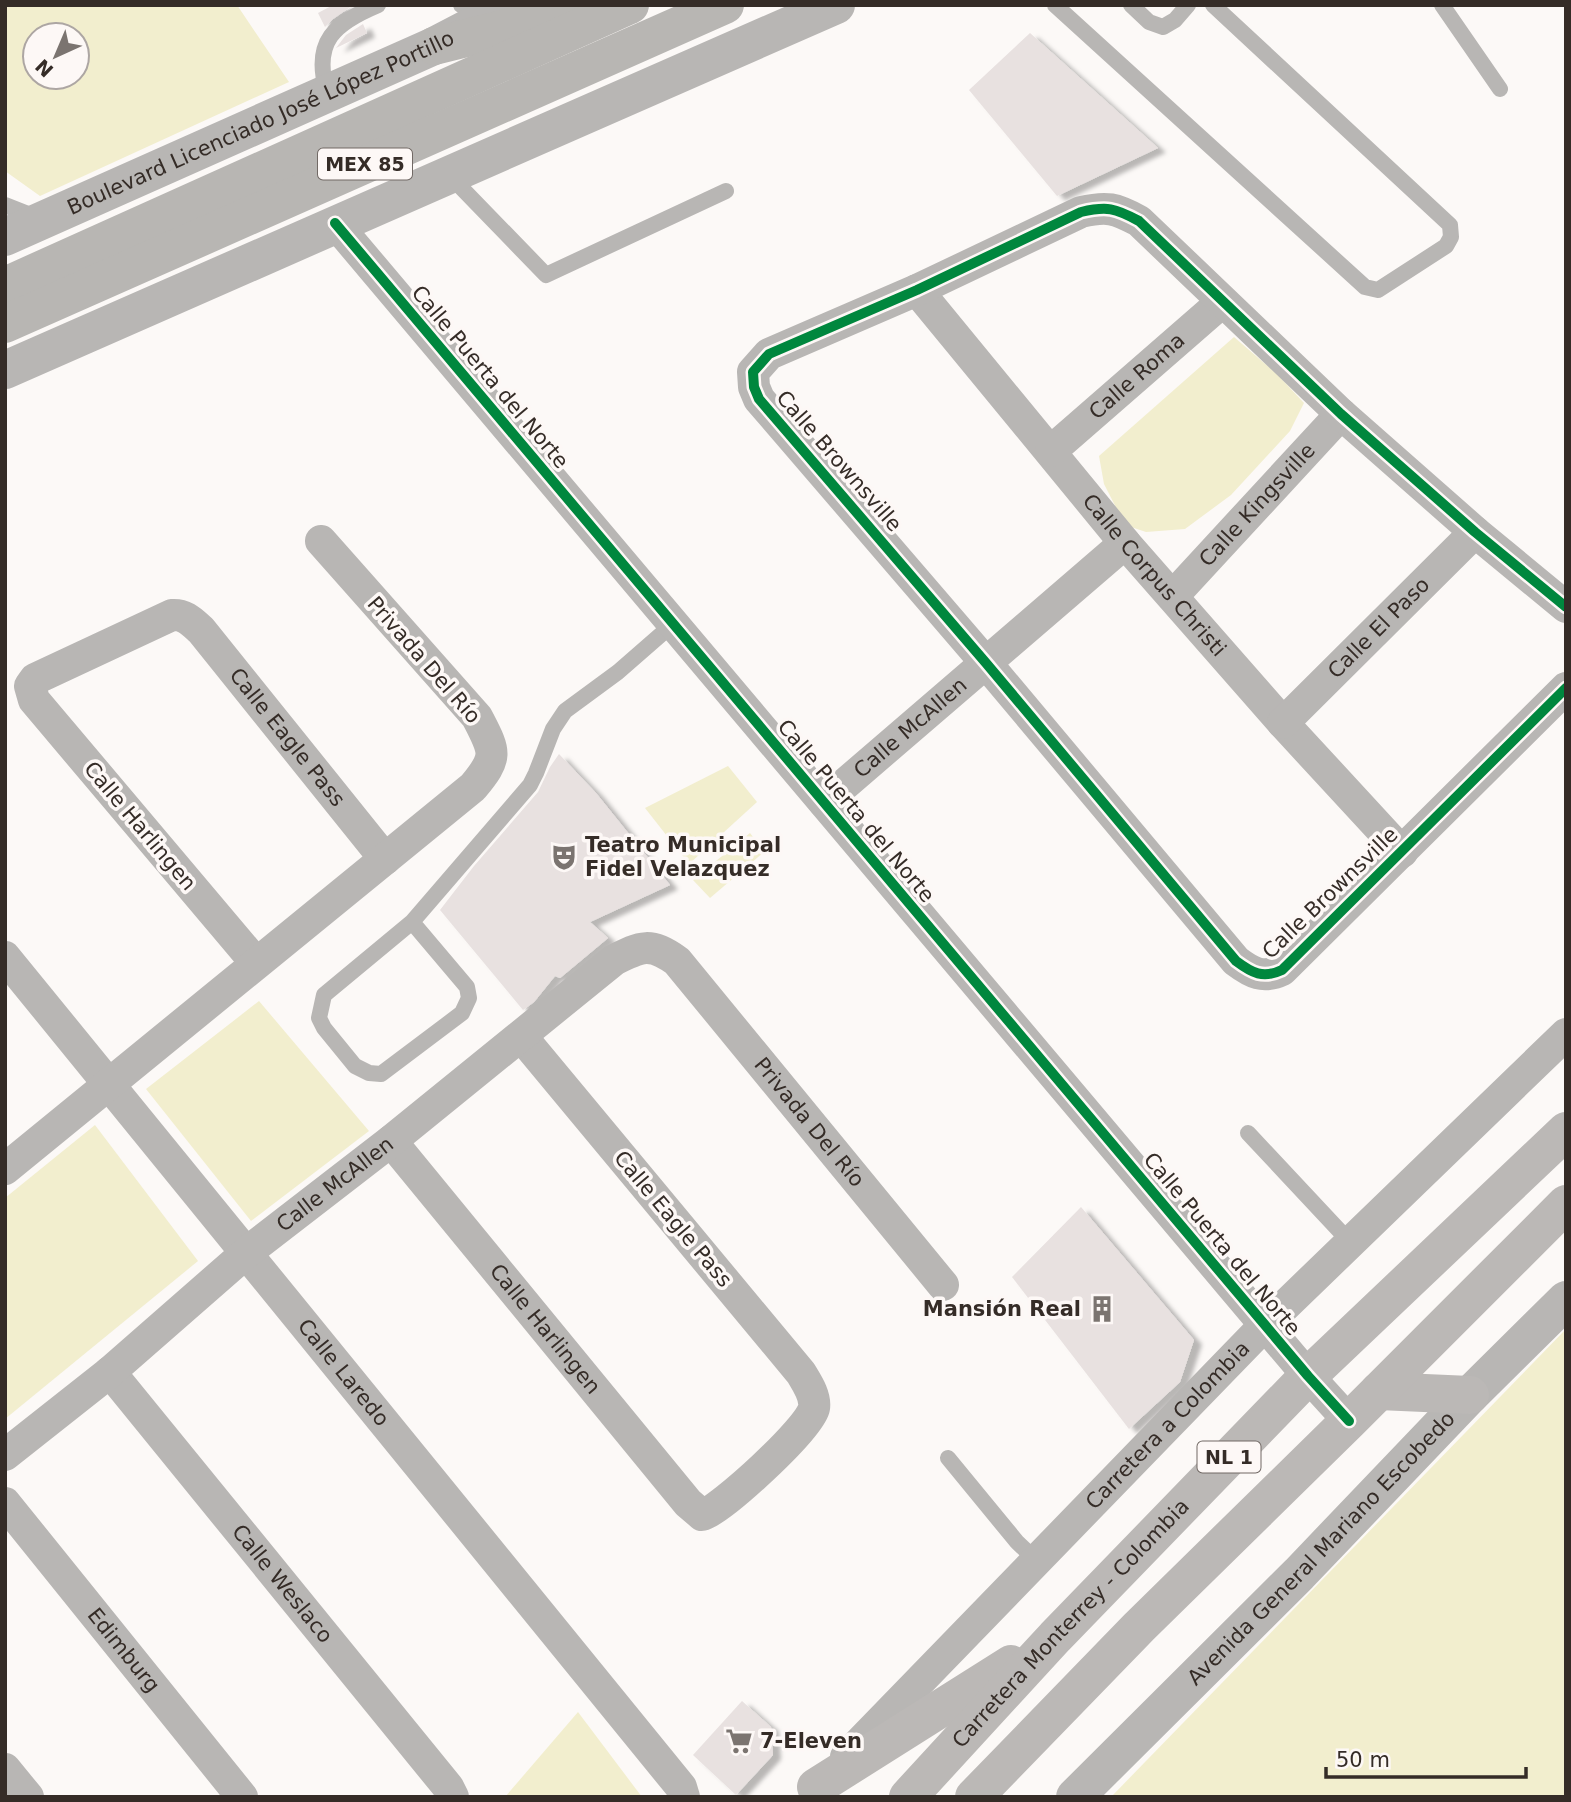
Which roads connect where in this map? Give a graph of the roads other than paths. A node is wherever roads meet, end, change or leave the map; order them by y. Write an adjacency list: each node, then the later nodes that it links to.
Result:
1 (378, 5): 14 (lane)
2 (601, 5): 12 (highway)
3 (630, 5): 21 (highway, Boulevard Licenciado José López Portillo / MEX 85)
4 (725, 5): 24 (highway, MEX 85)
5 (836, 5): 15 (street)
6 (1055, 5): 9 (lane)
7 (1131, 5): 8 (lane)
8 (1188, 5)
9 (1213, 5)
10 (1442, 5): 13 (lane)
11 (486, 10): 12 (street, Boulevard Licenciado José López Portillo)
12 (434, 46): 14 (street, Boulevard Licenciado José López Portillo)
13 (1500, 89)
14 (327, 92): 18 (street, Boulevard Licenciado José López Portillo)
15 (448, 174): 16 (lane); 19 (street)
16 (726, 191)
17 (5, 205): 18 (lane)
18 (44, 220): 20 (street, Boulevard Licenciado José López Portillo)
19 (335, 223): 25 (street); 33 (street, Calle Puerta del Norte)
20 (5, 237)
21 (5, 286)
22 (917, 290): 23 (street, Calle Brownsville); 27 (street, Calle Corpus Christi); 34 (street, Calle Brownsville)
23 (1222, 302): 26 (street, Calle Brownsville); 27 (street, Calle Roma)
24 (5, 324)
25 (5, 370)
26 (1341, 414): 28 (street, Calle Brownsville); 31 (street, Calle Kingsville)
27 (1051, 451): 30 (street, Calle Corpus Christi)
28 (1475, 532): 32 (street, Calle Brownsville); 37 (street, Calle El Paso)
29 (321, 541): 40 (street, Privada Del Río)
30 (1125, 543): 31 (street, Calle Corpus Christi); 34 (street, Calle McAllen)
31 (1172, 596): 37 (street, Calle Corpus Christi)
32 (1566, 607)
33 (673, 624): 38 (street, Calle Puerta del Norte); 41 (lane)
34 (986, 663): 38 (street, Calle McAllen); 39 (street, Calle Brownsville)
35 (30, 686): 40 (street, Calle Eagle Pass); 44 (street, Calle Harlingen)
36 (1566, 688): 39 (street, Calle Brownsville)
37 (1283, 723): 39 (street, Calle Corpus Christi)
38 (824, 802): 57 (street, Calle Puerta del Norte)
39 (1402, 852)
40 (385, 859): 44 (street)
41 (412, 922): 41 (lane)
42 (5, 957): 47 (street, Calle Laredo)
43 (677, 961): 46 (street, Calle McAllen); 55 (street, Privada Del Río)
44 (256, 963): 47 (street)
45 (1566, 1034): 53 (street, Carretera a Colombia)
46 (521, 1036): 50 (street, Calle McAllen); 66 (street, Calle Eagle Pass)
47 (110, 1085): 51 (street); 54 (street, Calle Laredo)
48 (1566, 1131): 59 (main road, Carretera Monterrey - Colombia / NL 1)
49 (1248, 1133): 53 (lane)
50 (391, 1141): 54 (street, Calle McAllen); 66 (street, Calle Harlingen)
51 (5, 1169)
52 (1566, 1204): 60 (main road, NL 1)
53 (1350, 1242): 57 (street, Carretera a Colombia)
54 (246, 1254): 58 (street, Calle McAllen); 70 (street, Calle Laredo)
55 (943, 1285)
56 (1566, 1300): 61 (street, Avenida General Mariano Escobedo)
57 (1265, 1325): 59 (street, Calle Puerta del Norte); 67 (street, Carretera a Colombia)
58 (110, 1372): 63 (street, Calle McAllen); 74 (street, Calle Weslaco)
59 (1308, 1376): 62 (street, Calle Puerta del Norte); 68 (main road, Carretera Monterrey - Colombia / NL 1)
60 (1379, 1391): 61 (main road); 62 (main road, NL 1)
61 (1470, 1395): 77 (street, Avenida General Mariano Escobedo)
62 (1349, 1421): 76 (main road, NL 1)
63 (5, 1455)
64 (948, 1458): 67 (lane)
65 (5, 1503): 73 (street, Edimburg)
66 (702, 1515)
67 (1037, 1561): 71 (street, Carretera a Colombia)
68 (1055, 1637): 71 (main road); 75 (main road, Carretera Monterrey - Colombia / NL 1)
69 (5, 1769): 72 (street)
70 (689, 1793)
71 (808, 1794)
72 (28, 1797)
73 (242, 1797)
74 (453, 1797)
75 (908, 1797)
76 (974, 1797)
77 (1075, 1797)

